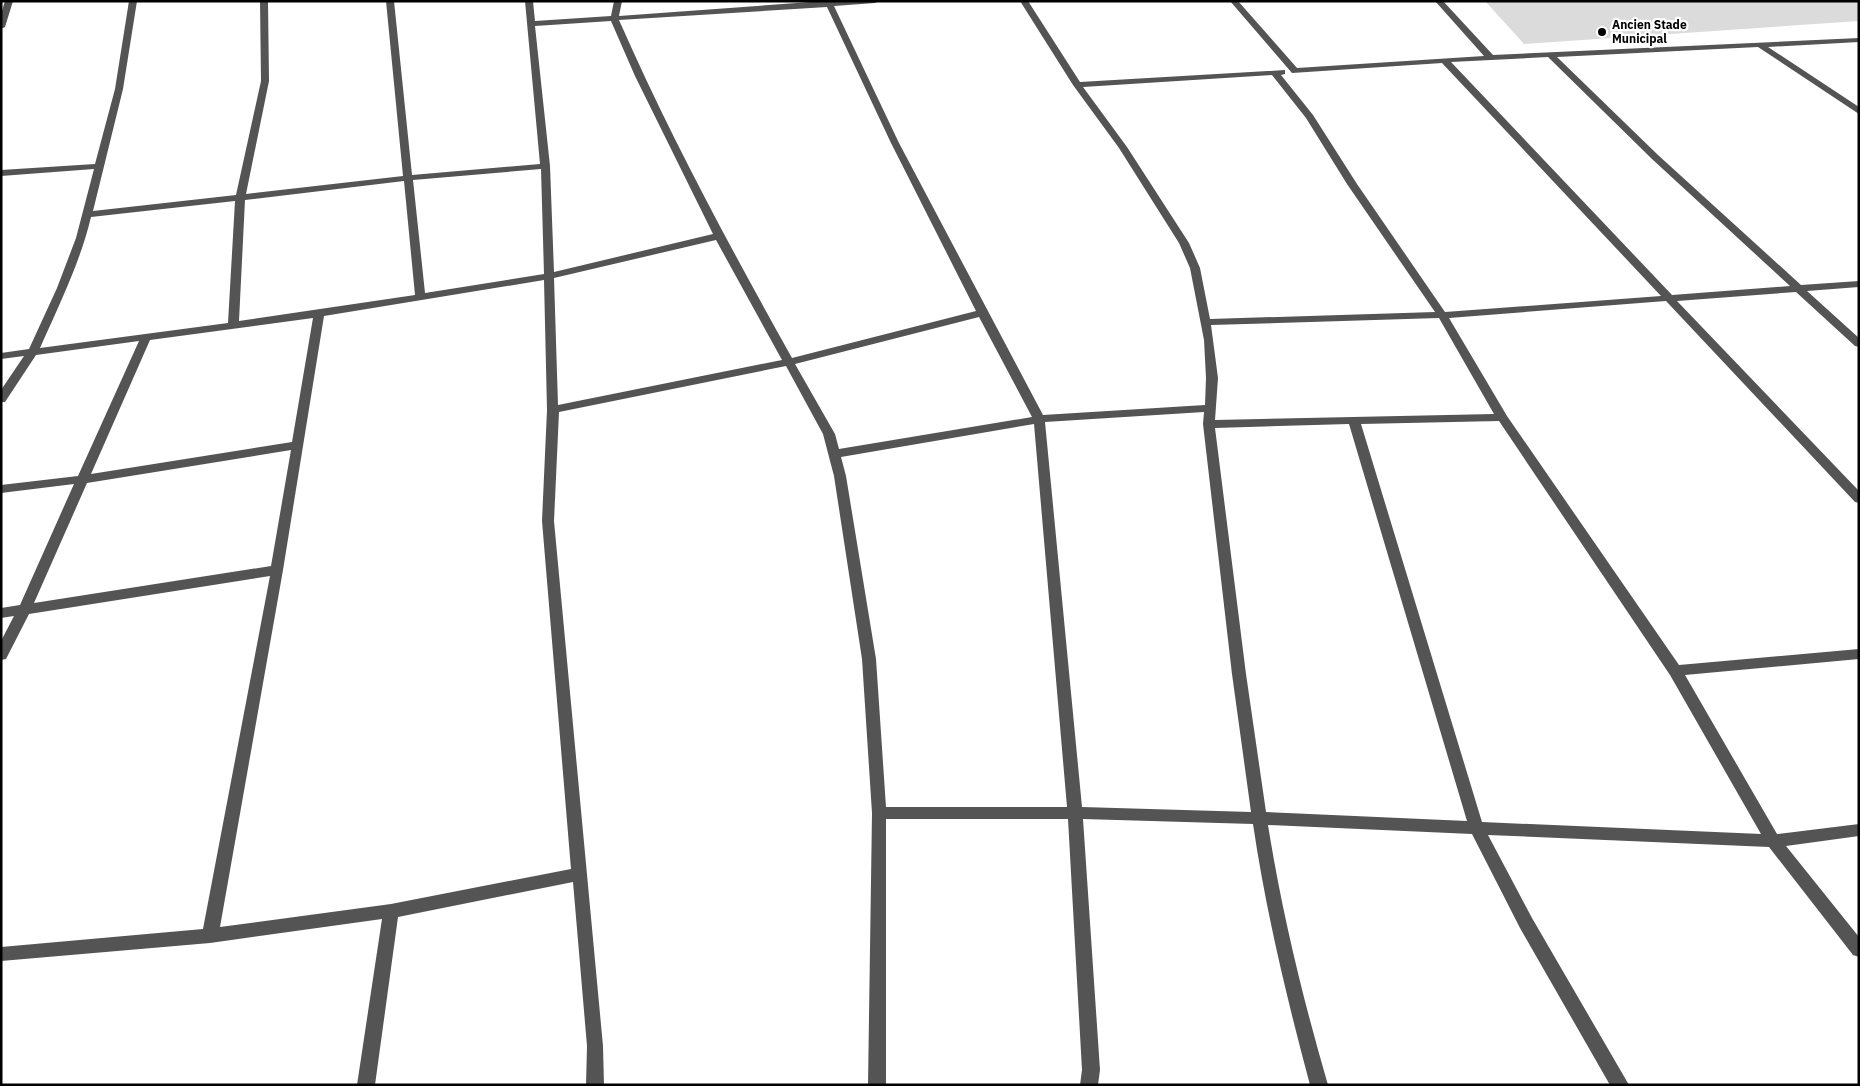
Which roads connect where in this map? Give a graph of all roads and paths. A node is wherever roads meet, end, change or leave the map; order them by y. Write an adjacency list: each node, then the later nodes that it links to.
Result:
1 (9, 1): 14 (street)
2 (133, 1): 24 (street)
3 (264, 1): 28 (street)
4 (390, 1): 27 (street)
5 (529, 1): 13 (street)
6 (618, 1): 12 (street)
7 (875, 1): 11 (street)
8 (1024, 1): 22 (street)
9 (1234, 1): 20 (street)
10 (1439, 1): 18 (street)
11 (829, 2): 12 (street); 36 (street)
12 (614, 19): 13 (street); 30 (street)
13 (530, 24): 25 (street)
14 (1, 27)
15 (1859, 40): 16 (street)
16 (1761, 46): 17 (street); 23 (street)
17 (1550, 55): 18 (street); 33 (street)
18 (1492, 58): 19 (street)
19 (1444, 60): 20 (street); 35 (street)
20 (1295, 71): 21 (street)
21 (1275, 72): 22 (street); 38 (street)
22 (1077, 84): 39 (street)
23 (1859, 111)
24 (99, 166): 26 (street); 29 (street)
25 (545, 166): 27 (street); 31 (street)
26 (1, 173)
27 (407, 178): 28 (street); 34 (street)
28 (240, 198): 29 (street); 40 (street)
29 (87, 215): 43 (street)
30 (719, 236): 31 (street); 45 (street)
31 (549, 276): 34 (street); 48 (street)
32 (1859, 284): 33 (street)
33 (1800, 289): 35 (street); 42 (street)
34 (420, 296): 37 (street)
35 (1668, 298): 38 (street); 57 (street)
36 (982, 313): 45 (street); 50 (street)
37 (319, 314): 40 (street); 53 (street)
38 (1442, 315): 39 (street); 49 (street)
39 (1206, 322): 47 (street)
40 (233, 326): 41 (street)
41 (146, 337): 43 (street); 55 (street)
42 (1859, 344)
43 (33, 351): 44 (street); 46 (street)
44 (1, 356)
45 (788, 362): 48 (street); 54 (street)
46 (1, 399)
47 (1210, 408): 50 (street); 52 (street)
48 (553, 410): 70 (street)
49 (1502, 417): 51 (street); 63 (street)
50 (1039, 419): 54 (street); 65 (street)
51 (1354, 421): 52 (street); 67 (street)
52 (1209, 424): 66 (street)
53 (296, 444): 55 (street); 58 (street)
54 (834, 454): 64 (street)
55 (84, 479): 56 (street); 59 (street)
56 (1, 489)
57 (1859, 499)
58 (277, 570): 59 (street); 72 (street)
59 (25, 608): 60 (street); 62 (street)
60 (1, 612)
61 (1859, 654): 63 (street)
62 (1, 655)
63 (1674, 671): 69 (street)
64 (879, 812): 65 (street); 77 (street)
65 (1075, 813): 66 (street); 78 (street)
66 (1258, 818): 67 (street); 79 (street)
67 (1477, 829): 69 (street); 80 (street)
68 (1859, 830): 69 (street)
69 (1773, 841): 73 (street)
70 (580, 874): 71 (street); 76 (street)
71 (391, 911): 72 (street); 75 (street)
72 (210, 936): 74 (street)
73 (1859, 950)
74 (1, 954)
75 (366, 1085)
76 (595, 1085)
77 (877, 1085)
78 (1089, 1085)
79 (1319, 1085)
80 (1620, 1085)

